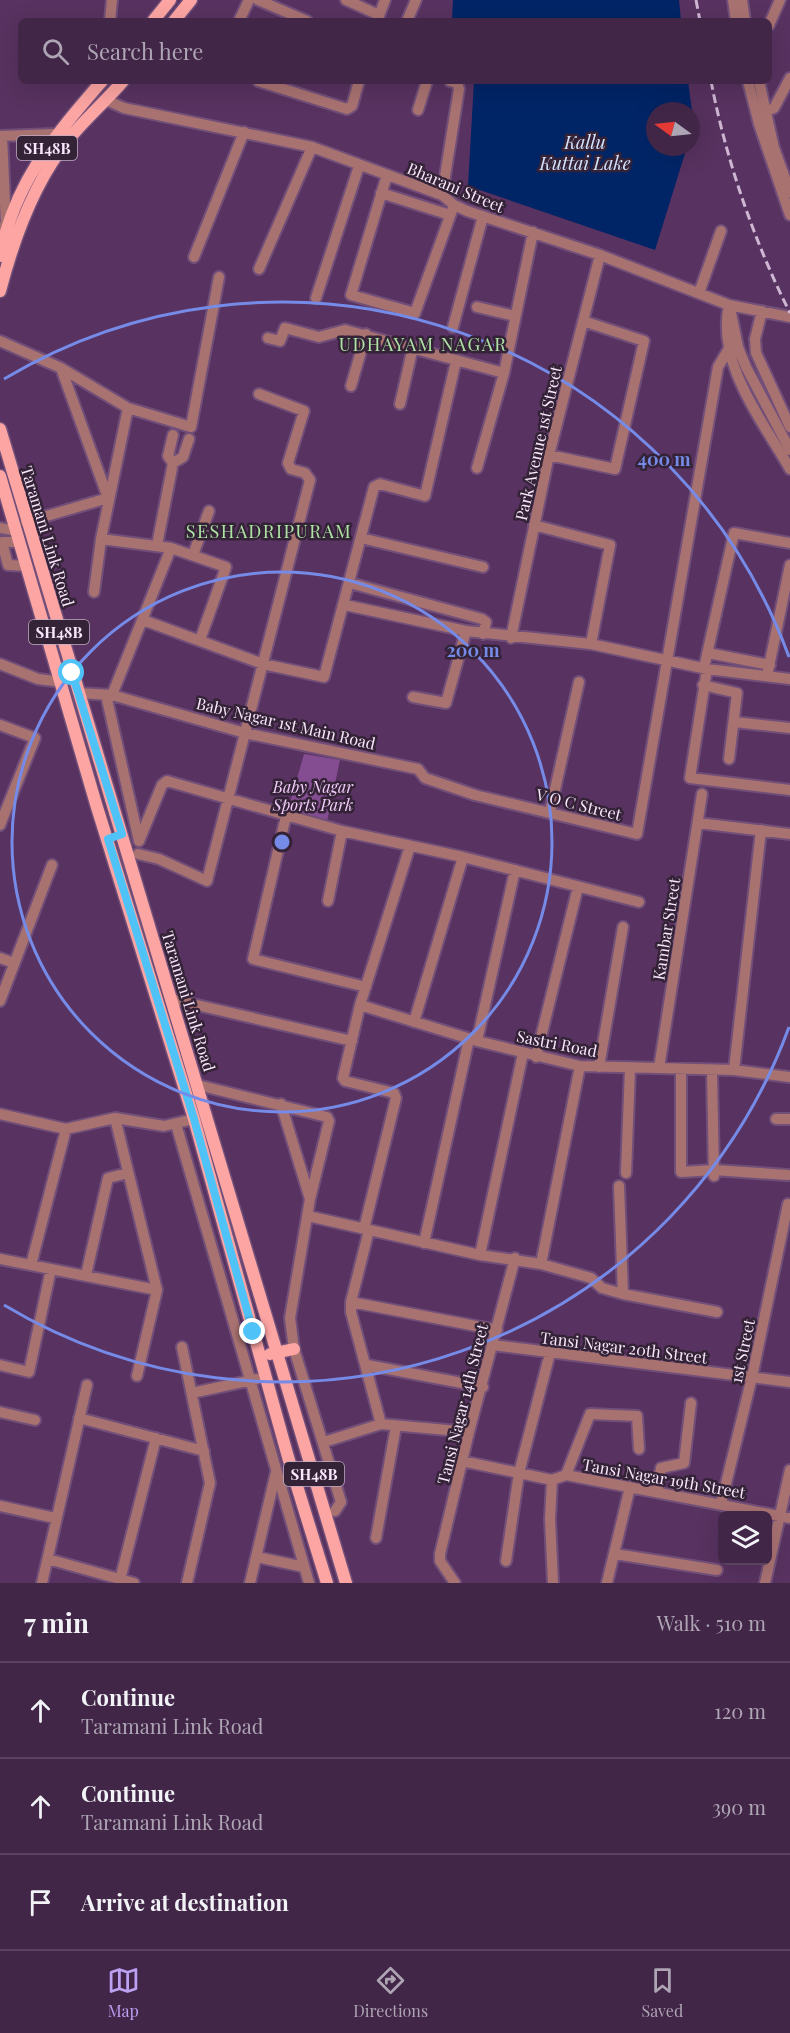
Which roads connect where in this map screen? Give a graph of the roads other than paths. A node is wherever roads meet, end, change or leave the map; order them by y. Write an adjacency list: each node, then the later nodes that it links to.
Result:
1 (112, 0): 12 (street)
2 (170, 0): 13 (main road)
3 (191, 0): 14 (main road)
4 (249, 0): 15 (street)
5 (258, 0): 16 (street)
6 (346, 0): 17 (street)
7 (385, 0): 17 (street)
8 (416, 0): 18 (street)
9 (733, 0): 19 (street)
10 (742, 0): 20 (street)
11 (780, 0): 21 (street)
12 (110, 18)
13 (155, 18)
14 (176, 18)
15 (240, 18)
16 (300, 18)
17 (378, 18)
18 (408, 18)
19 (736, 18)
20 (745, 18)
21 (772, 18)
22 (790, 78): 33 (street)
23 (99, 84): 35 (main road, SH48B)
24 (120, 84): 31 (main road, SH48B)
25 (268, 84): 26 (street)
26 (358, 84)
27 (426, 84): 32 (street)
28 (457, 84): 42 (street)
29 (749, 84): 44 (street)
30 (760, 84): 33 (street)
31 (106, 100): 34 (street, Bharani Street); 54 (main road, SH48B)
32 (418, 110)
33 (765, 112): 40 (street)
34 (244, 132): 37 (street, Bharani Street); 51 (street)
35 (56, 134): 36 (street); 46 (main road, SH48B)
36 (1, 136): 46 (street)
37 (312, 147): 38 (street, Bharani Street); 52 (street)
38 (359, 166): 39 (street, Bharani Street); 56 (street)
39 (387, 175): 41 (street); 42 (street, Bharani Street)
40 (789, 184)
41 (381, 193): 43 (street); 43 (street)
42 (442, 195): 43 (street, Bharani Street)
43 (452, 210): 45 (street, Bharani Street)
44 (790, 215)
45 (483, 216): 48 (street, Bharani Street); 63 (street)
46 (3, 227): 50 (main road, SH48B)
47 (721, 231): 55 (street)
48 (533, 232): 49 (street, Bharani Street); 60 (street)
49 (600, 255): 55 (street, Bharani Street); 62 (street, Park Avenue 1st Street)
50 (0, 256)
51 (194, 257)
52 (259, 269)
53 (219, 277): 75 (street)
54 (0, 291)
55 (699, 293): 57 (street, Bharani Street)
56 (316, 298)
57 (729, 304): 59 (street, Bharani Street); 68 (street); 80 (street)
58 (477, 307): 60 (street)
59 (762, 311): 61 (street, Bharani Street); 76 (street)
60 (516, 316): 71 (street)
61 (790, 317)
62 (583, 321): 81 (street, Park Avenue 1st Street); 81 (street)
63 (453, 327)
64 (366, 334): 65 (street); 67 (street); 72 (street)
65 (268, 338)
66 (0, 341): 70 (street)
67 (413, 347): 69 (street); 74 (street)
68 (728, 350): 85 (street); 112 (street)
69 (456, 361): 71 (street); 92 (street)
70 (61, 368): 75 (street); 87 (street)
71 (504, 373): 84 (street)
72 (351, 386)
73 (259, 394): 114 (street)
74 (399, 404)
75 (128, 408): 87 (street)
76 (790, 427)
77 (0, 429): 82 (main road, Taramani Link Road / SH48B)
78 (173, 435): 83 (street)
79 (189, 439): 83 (street)
80 (790, 450)
81 (549, 455): 89 (street, Park Avenue 1st Street)
82 (3, 456): 91 (main road, Taramani Link Road / SH48B)
83 (173, 463): 96 (street)
84 (477, 468)
85 (790, 470)
86 (0, 476): 91 (main road, Taramani Link Road / SH48B)
87 (108, 498): 91 (street); 94 (street)
88 (209, 511): 98 (street)
89 (534, 525): 108 (street, Park Avenue 1st Street); 110 (street)
90 (0, 528): 91 (street)
91 (21, 532): 93 (street); 100 (main road, Taramani Link Road / SH48B); 121 (main road, Taramani Link Road / SH48B)
92 (361, 538): 101 (street); 102 (street)
93 (1, 539): 100 (street)
94 (101, 539): 96 (street); 103 (street)
95 (790, 543): 111 (street)
96 (157, 545): 97 (street)
97 (171, 548): 98 (street); 105 (street)
98 (193, 555): 109 (street)
99 (790, 565): 116 (street)
100 (27, 566): 118 (main road, Taramani Link Road / SH48B)
101 (483, 567)
102 (350, 583): 104 (street); 107 (street)
103 (94, 592)
104 (345, 605): 106 (street); 114 (street)
105 (143, 620): 109 (street); 122 (street)
106 (466, 632): 107 (street); 123 (street)
107 (483, 634): 108 (street)
108 (511, 638): 110 (street)
109 (200, 640): 114 (street)
110 (591, 644): 112 (street)
111 (708, 653): 115 (street); 116 (street)
112 (669, 661): 115 (street); 133 (street, V O C Street)
113 (0, 664): 118 (street)
114 (263, 664): 127 (street)
115 (706, 668): 116 (street); 120 (street)
116 (769, 671): 117 (street)
117 (790, 679)
118 (62, 682): 141 (main road, Taramani Link Road / SH48B)
119 (579, 682): 133 (street)
120 (703, 685): 124 (street); 130 (street)
121 (78, 693): 122 (street, Baby Nagar 1st Main Road); 139 (main road, Taramani Link Road / SH48B)
122 (109, 695): 127 (street, Baby Nagar 1st Main Road); 142 (street)
123 (413, 697)
124 (734, 722): 126 (street); 128 (street)
125 (0, 725): 135 (street)
126 (790, 728)
127 (245, 733): 129 (street, Baby Nagar 1st Main Road); 132 (street)
128 (729, 759)
129 (418, 769): 133 (street, V O C Street)
130 (790, 790)
131 (702, 794): 136 (street, Kambar Street)
132 (229, 797): 134 (street); 142 (street); 144 (street)
133 (550, 812)
134 (286, 816): 138 (street); 154 (street)
135 (1, 818)
136 (698, 823): 137 (street); 165 (street, Kambar Street)
137 (761, 830): 140 (street); 168 (street)
138 (342, 831): 143 (street); 149 (street)
139 (122, 834): 141 (main road); 144 (main road, Taramani Link Road / SH48B)
140 (790, 834)
141 (108, 839): 175 (main road, Taramani Link Road / SH48B)
142 (139, 842): 144 (street)
143 (410, 846): 145 (street); 154 (street)
144 (133, 857): 155 (main road, Taramani Link Road / SH48B)
145 (463, 857): 147 (street); 158 (street)
146 (52, 865): 153 (street)
147 (515, 870): 148 (street); 159 (street)
148 (578, 887): 150 (street); 162 (street)
149 (328, 901)
150 (639, 902)
151 (623, 927): 164 (street)
152 (0, 958): 153 (street)
153 (14, 963): 156 (street)
154 (366, 987): 157 (street)
155 (171, 999): 160 (street); 171 (main road, Taramani Link Road / SH48B)
156 (0, 1001)
157 (360, 1005): 158 (street, Sastri Road); 160 (street)
158 (414, 1022): 159 (street, Sastri Road)
159 (473, 1040): 161 (street, Sastri Road); 189 (street)
160 (352, 1041): 188 (street)
161 (523, 1053): 162 (street, Sastri Road); 190 (street)
162 (536, 1057): 163 (street, Sastri Road)
163 (580, 1066): 164 (street, Sastri Road); 193 (street)
164 (598, 1067): 166 (street, Sastri Road)
165 (659, 1068): 166 (street, Sastri Road); 167 (street, Sastri Road)
166 (630, 1069): 181 (street)
167 (681, 1070): 169 (street, Sastri Road); 182 (street)
168 (734, 1070): 169 (street, Sastri Road); 170 (street, Sastri Road)
169 (712, 1072): 182 (street)
170 (790, 1077)
171 (198, 1085): 172 (street); 205 (main road, Taramani Link Road / SH48B)
172 (281, 1104): 185 (street); 185 (street)
173 (0, 1114): 179 (street)
174 (115, 1118): 178 (street); 179 (street); 180 (street)
175 (194, 1119): 178 (street); 207 (main road, Taramani Link Road / SH48B)
176 (776, 1119): 177 (street)
177 (790, 1119)
178 (176, 1124): 213 (street)
179 (66, 1129): 194 (street)
180 (128, 1173): 196 (street); 197 (street)
181 (626, 1173)
182 (714, 1174): 183 (street)
183 (788, 1175)
184 (620, 1186): 198 (street)
185 (310, 1200): 187 (street)
186 (788, 1204): 211 (street, 1st Street)
187 (308, 1216): 188 (street); 204 (street)
188 (367, 1229): 189 (street); 199 (street)
189 (424, 1243): 190 (street)
190 (480, 1255): 191 (street)
191 (515, 1258): 193 (street); 201 (street, Tansi Nagar 14th Street)
192 (0, 1259): 194 (street)
193 (541, 1264): 198 (street)
194 (31, 1265): 195 (street)
195 (51, 1269): 196 (street); 208 (street)
196 (86, 1275): 197 (street)
197 (157, 1290): 210 (street)
198 (623, 1294): 200 (street)
199 (351, 1302): 201 (street); 209 (street)
200 (717, 1312)
201 (497, 1330): 202 (street, Tansi Nagar 14th Street)
202 (493, 1345): 206 (street, Tansi Nagar 20th Street); 216 (street, Tansi Nagar 14th Street)
203 (182, 1347): 218 (street)
204 (294, 1349): 205 (main road); 229 (street)
205 (276, 1353): 207 (main road); 217 (main road, Taramani Link Road / SH48B)
206 (550, 1353): 211 (street, Tansi Nagar 20th Street); 235 (street)
207 (260, 1357): 212 (main road, Taramani Link Road / SH48B)
208 (0, 1365)
209 (367, 1365): 216 (street); 223 (street)
210 (137, 1376)
211 (752, 1377): 214 (street, Tansi Nagar 20th Street); 240 (street, 1st Street)
212 (266, 1378): 213 (street); 224 (main road, Taramani Link Road / SH48B)
213 (250, 1380): 218 (street); 227 (street)
214 (790, 1382)
215 (87, 1385): 221 (street)
216 (483, 1387): 226 (street, Tansi Nagar 14th Street)
217 (287, 1390): 224 (main road); 261 (main road, Taramani Link Road / SH48B)
218 (192, 1393): 231 (street)
219 (691, 1403): 239 (street)
220 (0, 1412): 222 (street)
221 (79, 1418): 228 (street); 244 (street)
222 (35, 1420)
223 (381, 1424): 225 (street); 229 (street)
224 (283, 1426): 227 (street); 259 (main road, Taramani Link Road / SH48B); 260 (main road)
225 (396, 1426): 226 (street); 246 (street)
226 (469, 1432): 232 (street, Tansi Nagar 14th Street)
227 (266, 1434): 233 (street)
228 (156, 1438): 231 (street); 253 (street)
229 (324, 1443): 242 (street)
230 (639, 1449): 236 (street)
231 (204, 1450): 256 (street)
232 (462, 1461): 235 (street); 262 (street, Tansi Nagar 14th Street)
233 (277, 1469): 248 (street); 251 (street)
234 (790, 1470): 243 (street)
235 (519, 1473): 237 (street); 250 (street)
236 (566, 1475): 237 (street, Tansi Nagar 19th Street); 238 (street, Tansi Nagar 19th Street)
237 (552, 1480): 263 (street)
238 (630, 1488): 239 (street, Tansi Nagar 19th Street); 247 (street)
239 (657, 1492): 240 (street, Tansi Nagar 19th Street)
240 (721, 1504): 243 (street, Tansi Nagar 19th Street)
241 (0, 1506): 244 (street)
242 (335, 1511)
243 (778, 1515): 245 (street, Tansi Nagar 19th Street); 265 (street)
244 (55, 1518): 249 (street)
245 (790, 1518)
246 (376, 1538)
247 (615, 1554): 252 (street); 264 (street)
248 (257, 1557): 251 (street); 257 (street)
249 (48, 1559): 253 (street); 254 (street)
250 (506, 1561)
251 (304, 1567): 258 (street)
252 (717, 1570)
253 (120, 1580): 255 (street)
254 (42, 1583)
255 (134, 1583)
256 (187, 1583)
257 (250, 1583)
258 (309, 1583)
259 (327, 1583)
260 (335, 1583)
261 (346, 1583)
262 (455, 1583)
263 (553, 1583)
264 (608, 1583)
265 (765, 1583)

